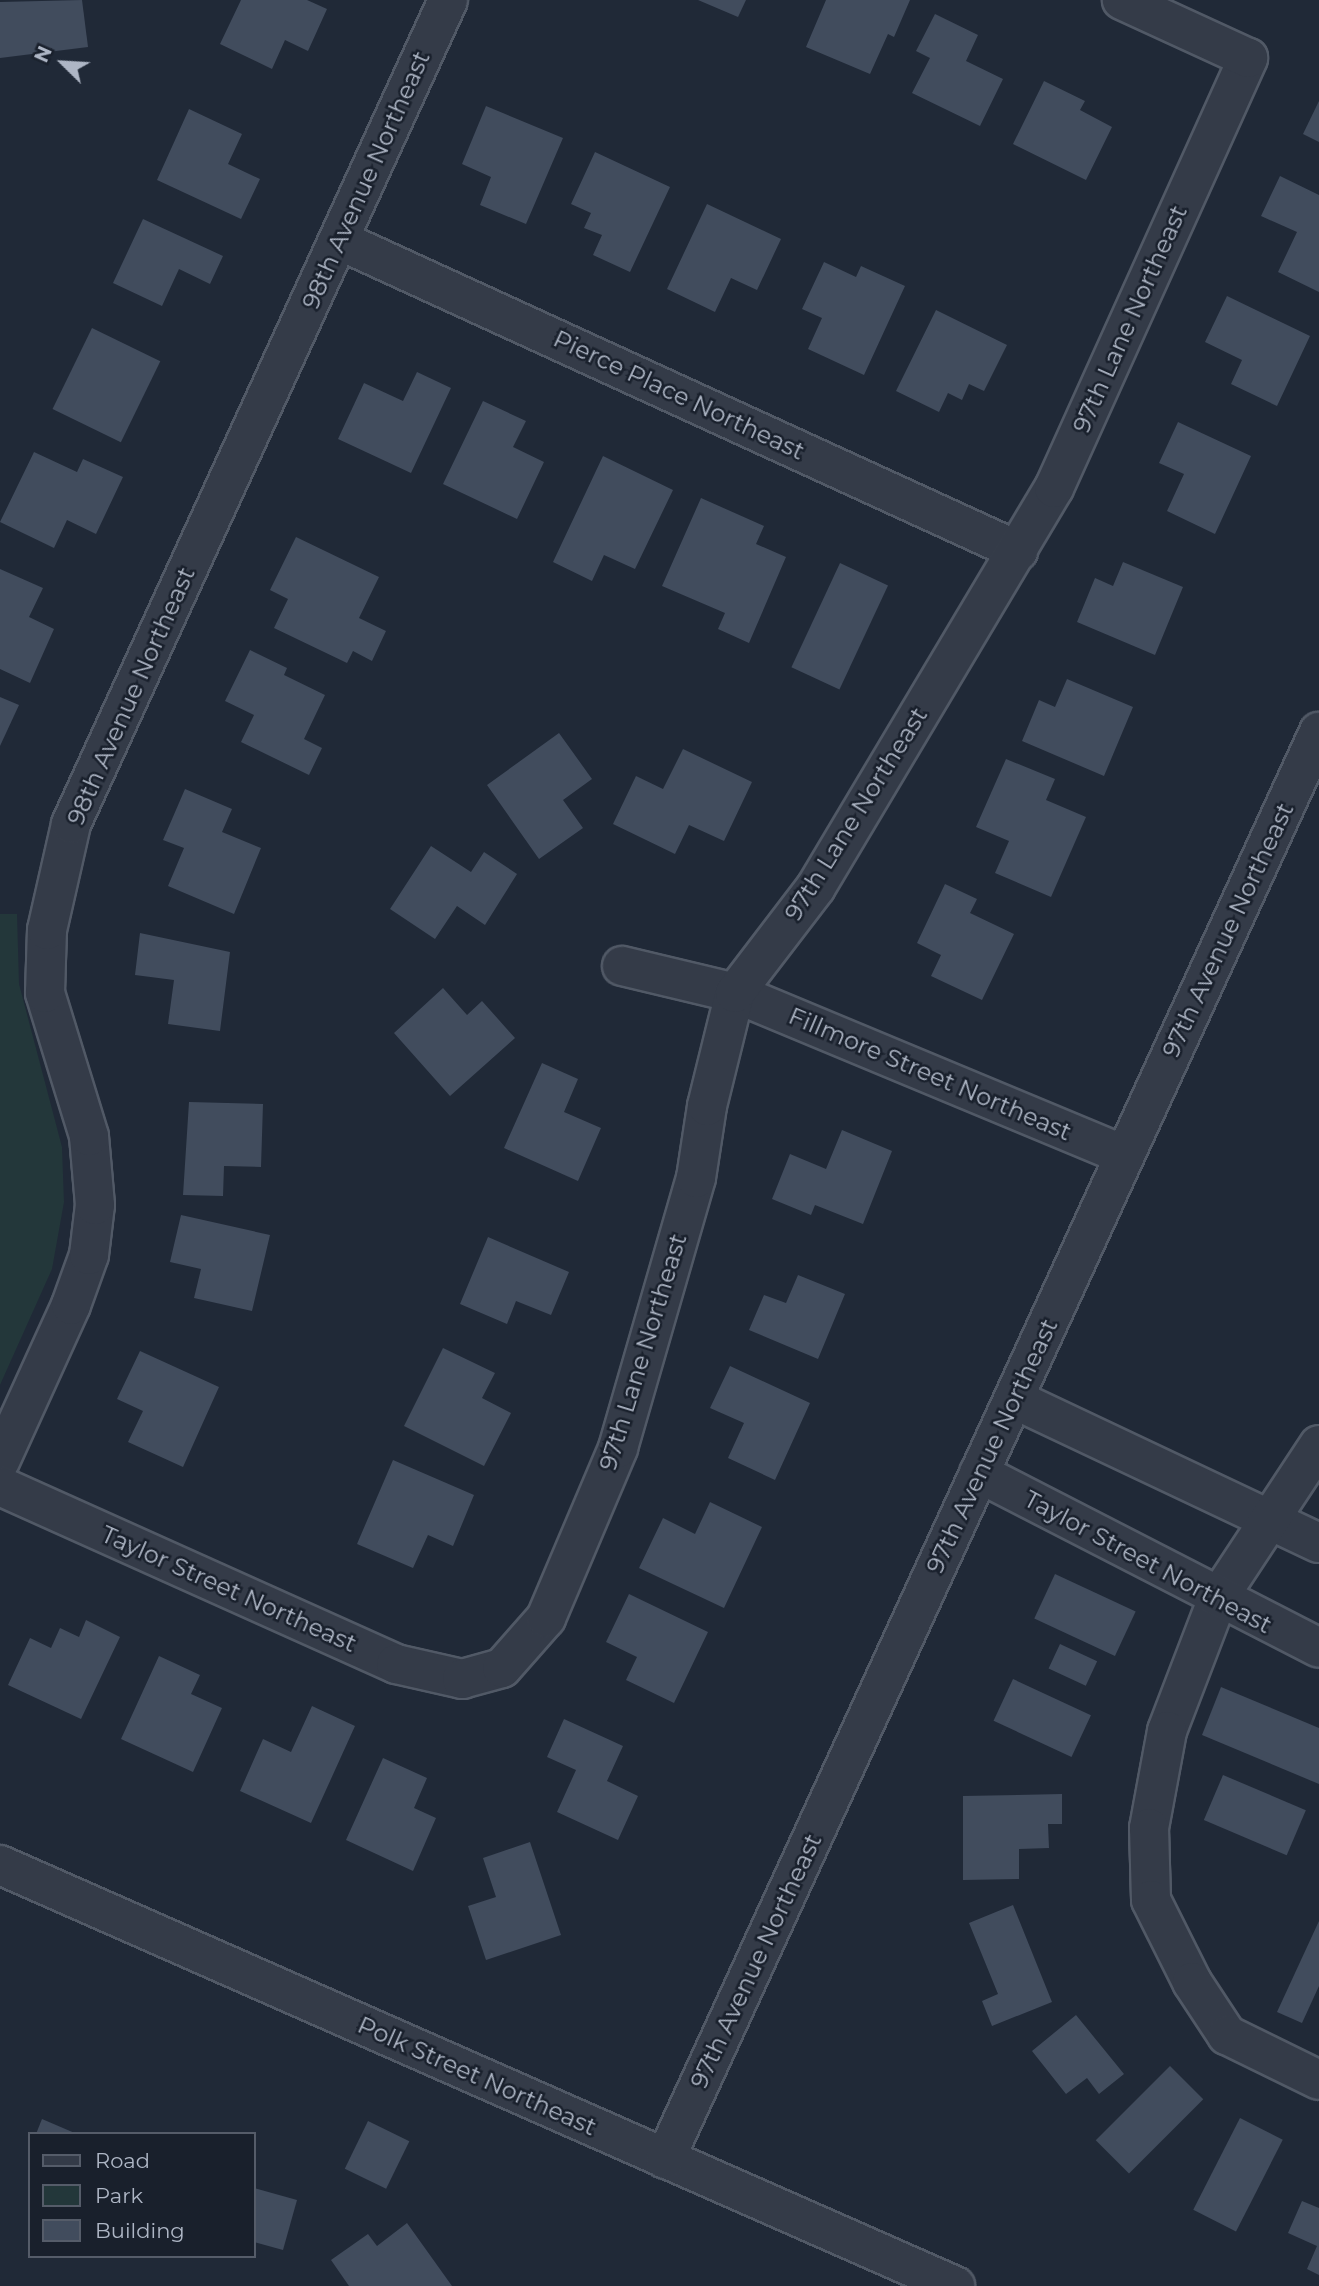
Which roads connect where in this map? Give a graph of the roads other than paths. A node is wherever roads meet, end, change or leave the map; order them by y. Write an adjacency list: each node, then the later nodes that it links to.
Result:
1 (447, 0): 3 (street, 98th Avenue Northeast)
2 (1122, 0): 4 (street, 97th Lane Northeast)
3 (339, 240): 4 (street, Pierce Place Northeast); 11 (street, 98th Avenue Northeast)
4 (1018, 551): 7 (street, 97th Lane Northeast)
5 (1319, 732): 8 (street, 97th Avenue Northeast)
6 (622, 966): 7 (street, Fillmore Street Northeast)
7 (735, 993): 8 (street, Fillmore Street Northeast); 18 (street, 97th Lane Northeast)
8 (1125, 1155): 9 (street, 97th Avenue Northeast)
9 (1014, 1399): 12 (street, 97th Avenue Northeast); 14 (street)
10 (1319, 1445): 14 (street)
11 (0, 1461)
12 (979, 1473): 16 (street, Taylor Street Northeast); 21 (street, 97th Avenue Northeast)
13 (0, 1486): 18 (street, Taylor Street Northeast)
14 (1267, 1521): 15 (street); 16 (street)
15 (1319, 1543)
16 (1218, 1598): 17 (street, Taylor Street Northeast); 20 (street)
17 (1319, 1648)
18 (462, 1679)
19 (0, 1865): 21 (street, Polk Street Northeast)
20 (1319, 2080)
21 (666, 2159): 22 (street, Polk Street Northeast)
22 (955, 2286)

